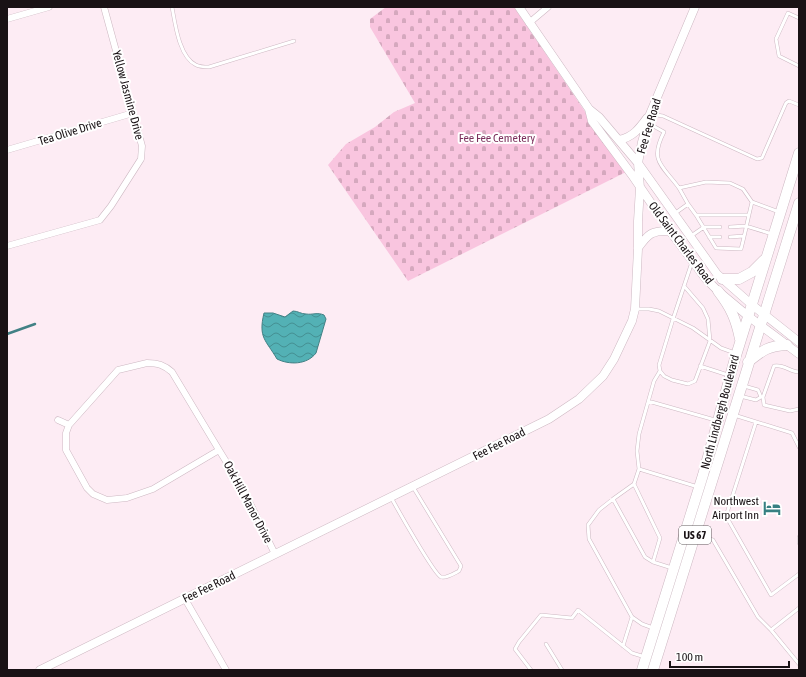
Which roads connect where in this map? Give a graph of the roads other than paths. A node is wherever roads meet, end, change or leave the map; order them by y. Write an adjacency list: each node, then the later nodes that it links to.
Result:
1 (49, 7): 8 (street)
2 (104, 7): 14 (street, Yellow Jasmine Drive)
3 (172, 7): 10 (lane)
4 (519, 7): 9 (street, Old Saint Charles Road)
5 (548, 7): 9 (street)
6 (695, 7): 15 (street, Fee Fee Road)
7 (799, 18): 11 (lane)
8 (7, 19)
9 (529, 23): 13 (street, Old Saint Charles Road)
10 (294, 41)
11 (799, 66)
12 (799, 105): 15 (lane)
13 (589, 109): 17 (street, Old Saint Charles Road); 21 (street, Old Saint Charles Road)
14 (133, 113): 18 (street, Tea Olive Drive); 42 (street, Yellow Jasmine Drive)
15 (650, 114): 16 (street, Fee Fee Road); 17 (street)
16 (648, 123): 20 (street, Fee Fee Road); 22 (lane)
17 (619, 140): 20 (street, Old Saint Charles Road)
18 (7, 150)
19 (799, 153): 26 (highway, North Lindbergh Boulevard / US 67)
20 (638, 163): 21 (street, Fee Fee Road); 27 (street, Old Saint Charles Road)
21 (640, 188): 34 (street, Old Saint Charles Road); 43 (street, Fee Fee Road)
22 (679, 188): 23 (lane); 25 (lane)
23 (752, 202): 26 (lane); 29 (lane)
24 (799, 203): 51 (highway, North Lindbergh Boulevard / US 67)
25 (688, 204): 27 (lane); 28 (lane)
26 (781, 212): 35 (highway, North Lindbergh Boulevard / US 67)
27 (674, 214): 38 (street, Old Saint Charles Road)
28 (696, 215): 29 (lane); 33 (lane)
29 (749, 215): 30 (lane)
30 (746, 226): 32 (lane); 35 (lane); 37 (lane)
31 (720, 227): 33 (lane)
32 (730, 227)
33 (704, 228): 38 (lane); 39 (lane)
34 (670, 231): 41 (street, Old Saint Charles Road); 43 (street)
35 (774, 235): 44 (highway, North Lindbergh Boulevard / US 67)
36 (730, 236): 37 (lane)
37 (744, 236): 39 (lane)
38 (689, 237): 41 (street); 46 (street, Old Saint Charles Road)
39 (709, 237): 40 (lane)
40 (720, 237)
41 (680, 243): 45 (street, Old Saint Charles Road)
42 (7, 246)
43 (638, 249): 50 (street, Fee Fee Road)
44 (766, 259): 46 (highway); 49 (highway, North Lindbergh Boulevard / US 67)
45 (692, 260): 47 (lane); 48 (street, Old Saint Charles Road)
46 (722, 278): 49 (street, Old Saint Charles Road)
47 (684, 286): 53 (lane); 56 (lane)
48 (718, 291): 52 (street, Old Saint Charles Road); 55 (highway)
49 (751, 304): 51 (street, Old Saint Charles Road); 52 (highway, North Lindbergh Boulevard / US 67)
50 (635, 309): 53 (lane); 79 (street, Fee Fee Road)
51 (764, 314): 54 (highway, North Lindbergh Boulevard / US 67); 57 (street, Old Saint Charles Road)
52 (748, 316): 54 (street, Old Saint Charles Road); 55 (highway, North Lindbergh Boulevard / US 67)
53 (673, 319): 56 (lane); 63 (lane)
54 (760, 325): 58 (street, Old Saint Charles Road); 61 (highway, North Lindbergh Boulevard / US 67)
55 (740, 340): 59 (highway, North Lindbergh Boulevard / US 67)
56 (710, 341): 59 (lane); 62 (lane)
57 (799, 342)
58 (787, 345): 60 (street, Old Saint Charles Road); 61 (highway)
59 (736, 354): 65 (highway, North Lindbergh Boulevard / US 67)
60 (799, 354)
61 (748, 362): 66 (highway, North Lindbergh Boulevard / US 67)
62 (700, 366): 63 (lane); 65 (lane)
63 (660, 371): 68 (lane)
64 (799, 372): 67 (lane)
65 (730, 376): 72 (highway, North Lindbergh Boulevard / US 67)
66 (740, 390): 67 (lane); 67 (lane); 70 (highway, North Lindbergh Boulevard / US 67)
67 (762, 397): 69 (lane)
68 (648, 401): 72 (lane); 77 (lane)
69 (799, 409)
70 (732, 415): 73 (lane); 83 (highway, North Lindbergh Boulevard / US 67)
71 (58, 420): 74 (street)
72 (717, 421): 80 (highway, North Lindbergh Boulevard / US 67)
73 (756, 422): 75 (lane); 89 (lane)
74 (69, 425): 76 (street, Oak Hill Manor Drive); 76 (street, Oak Hill Manor Drive)
75 (799, 447)
76 (220, 450): 86 (street, Oak Hill Manor Drive)
77 (639, 469): 78 (lane); 80 (lane)
78 (634, 484): 82 (lane); 87 (lane)
79 (412, 487): 81 (street, Fee Fee Road); 81 (lane)
80 (699, 487): 88 (highway, North Lindbergh Boulevard / US 67)
81 (391, 497): 86 (street, Fee Fee Road)
82 (613, 499): 87 (lane); 92 (lane)
83 (695, 534): 94 (lane); 99 (highway, North Lindbergh Boulevard / US 67)
84 (799, 537): 85 (lane)
85 (799, 543)
86 (275, 554): 90 (street, Fee Fee Road)
87 (653, 562): 88 (lane)
88 (674, 568): 93 (highway, North Lindbergh Boulevard / US 67)
89 (799, 574)
90 (185, 599): 100 (street, Fee Fee Road); 101 (street)
91 (799, 608): 94 (lane)
92 (632, 617): 93 (lane); 96 (lane)
93 (655, 628): 97 (highway, North Lindbergh Boulevard / US 67)
94 (771, 630): 98 (lane)
95 (546, 644): 103 (lane)
96 (623, 646): 97 (lane); 102 (lane)
97 (645, 657): 104 (highway, North Lindbergh Boulevard / US 67)
98 (799, 664)
99 (654, 669)
100 (40, 670)
101 (226, 670)
102 (531, 670)
103 (562, 670)
104 (642, 670)

